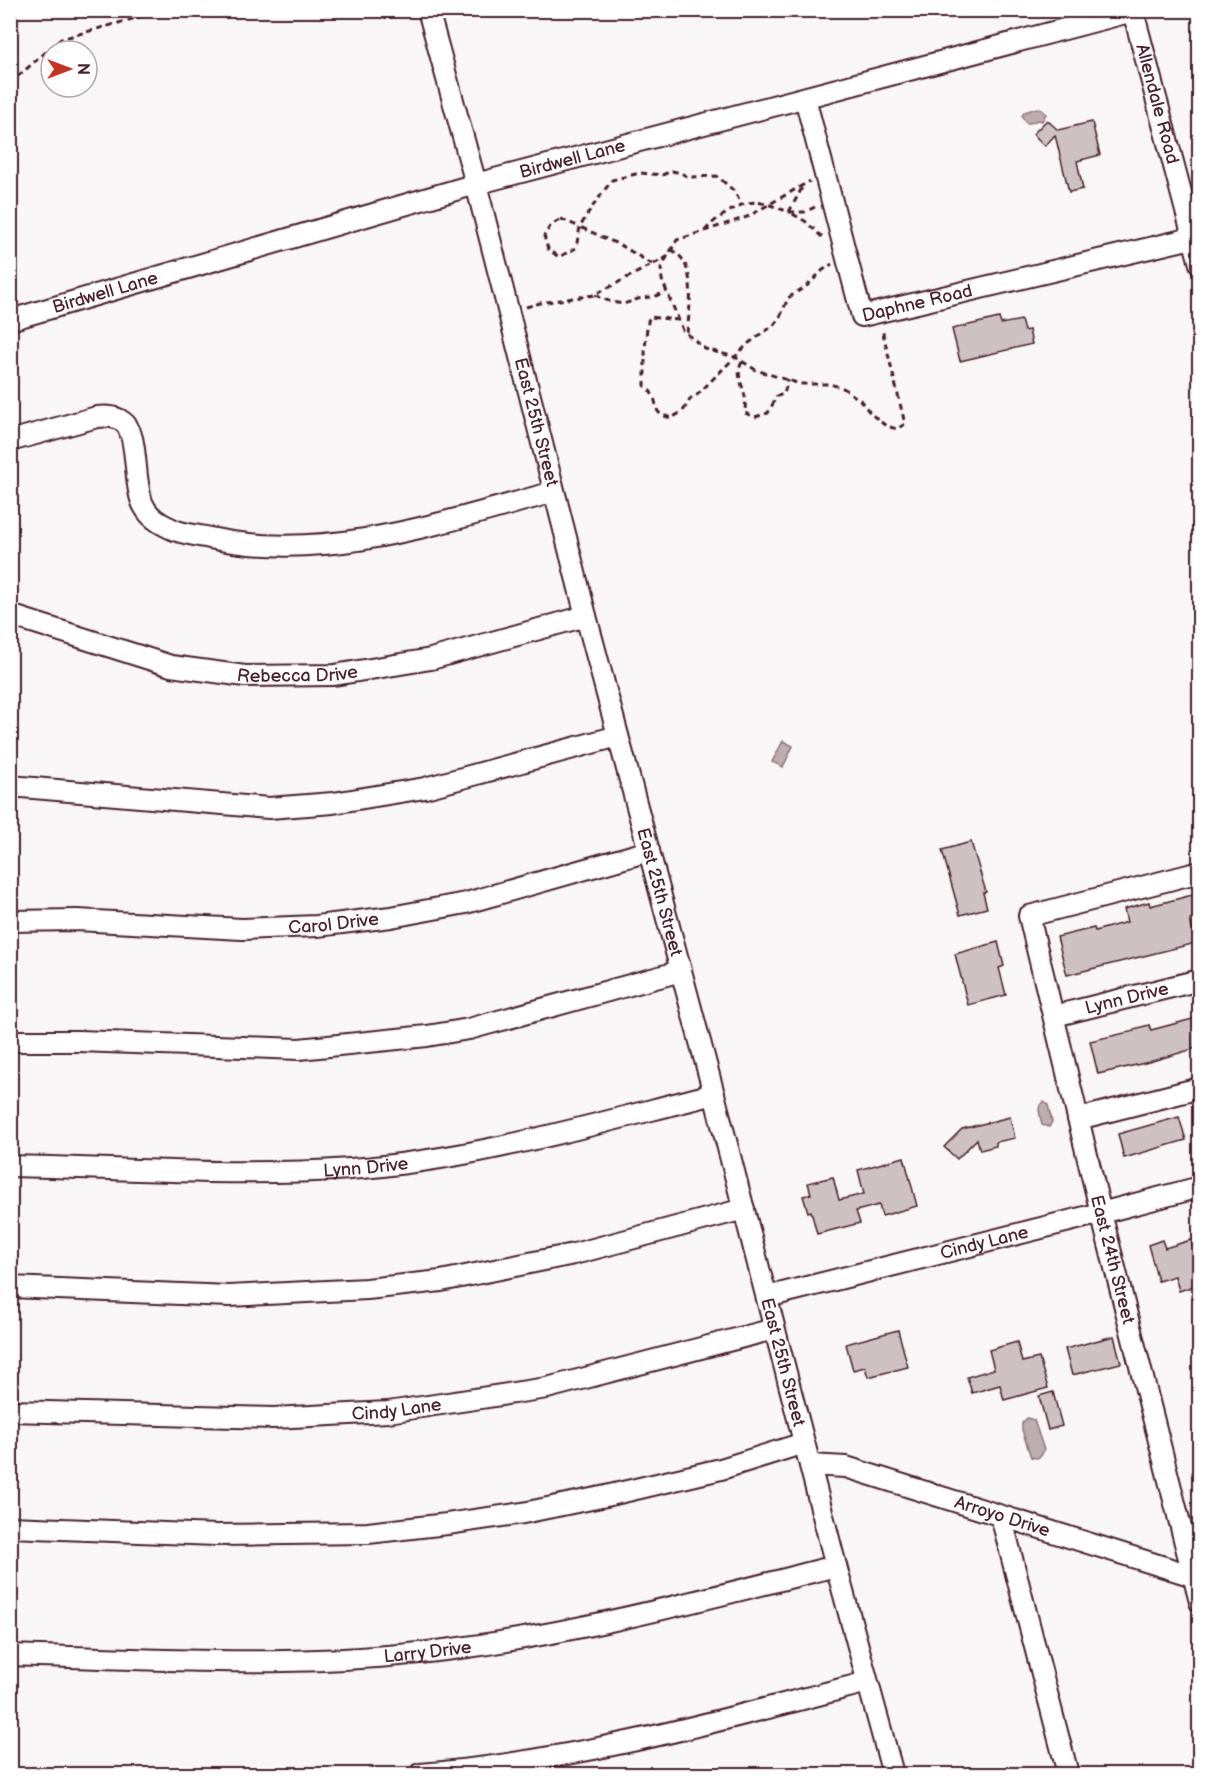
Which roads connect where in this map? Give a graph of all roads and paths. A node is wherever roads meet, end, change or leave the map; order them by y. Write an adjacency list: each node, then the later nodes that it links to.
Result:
1 (165, 10): 4 (path)
2 (428, 10): 7 (street, East 25th Street)
3 (1135, 11): 5 (street, Birdwell Lane); 15 (street, Allendale Road)
4 (10, 83)
5 (805, 98): 6 (street, Daphne Road); 7 (street, Birdwell Lane)
6 (818, 177): 8 (path); 17 (street, Daphne Road)
7 (476, 184): 23 (street, East 25th Street); 25 (street, Birdwell Lane)
8 (804, 184): 11 (path); 12 (path)
9 (820, 200): 12 (path)
10 (741, 203): 11 (path); 13 (path); 14 (path)
11 (769, 204): 12 (path); 14 (path)
12 (789, 212): 17 (path)
13 (580, 227): 13 (path); 19 (path)
14 (705, 231): 16 (path)
15 (1192, 238): 20 (street, Allendale Road); 24 (street, Daphne Road)
16 (671, 249): 18 (path); 27 (path)
17 (844, 250): 24 (street, Daphne Road); 28 (path)
18 (667, 257): 19 (path); 21 (path)
19 (652, 264): 22 (path)
20 (1200, 264)
21 (667, 291): 22 (path); 26 (path)
22 (594, 295): 23 (path)
23 (508, 312): 32 (street, East 25th Street)
24 (877, 313): 30 (path)
25 (10, 320)
26 (679, 320): 27 (path); 28 (path)
27 (687, 333): 28 (path)
28 (735, 357): 29 (path)
29 (742, 362): 30 (path); 30 (path)
30 (788, 379)
31 (10, 441): 32 (street)
32 (554, 492): 34 (street, East 25th Street)
33 (10, 615): 34 (street, Rebecca Drive)
34 (586, 616): 35 (street, East 25th Street)
35 (618, 736): 36 (street); 37 (street, East 25th Street)
36 (10, 786)
37 (649, 851): 39 (street, Carol Drive); 40 (street, East 25th Street)
38 (1200, 872): 42 (street, East 24th Street)
39 (10, 921)
40 (681, 971): 43 (street); 45 (street, East 25th Street)
41 (1200, 980): 42 (street, Lynn Drive)
42 (1054, 1016): 46 (street, East 24th Street)
43 (10, 1041)
44 (1200, 1088): 46 (street)
45 (714, 1094): 47 (street, Lynn Drive); 49 (street, East 25th Street)
46 (1078, 1119): 50 (street, East 24th Street)
47 (10, 1166)
48 (1200, 1187): 50 (street, Cindy Lane)
49 (744, 1209): 51 (street); 52 (street, East 25th Street)
50 (1101, 1213): 52 (street, Cindy Lane); 60 (street, East 24th Street)
51 (10, 1287)
52 (767, 1297): 53 (street, East 25th Street)
53 (774, 1329): 54 (street, Cindy Lane); 55 (street, East 25th Street)
54 (10, 1411)
55 (804, 1443): 56 (street, East 25th Street); 58 (street)
56 (810, 1465): 57 (street, Arroyo Drive); 59 (street, East 25th Street)
57 (1001, 1516): 60 (street, Arroyo Drive); 66 (street)
58 (10, 1527)
59 (836, 1566): 62 (street, Larry Drive); 63 (street, East 25th Street)
60 (1193, 1576): 61 (street, East 24th Street)
61 (1200, 1602)
62 (10, 1655)
63 (867, 1682): 64 (street); 65 (street, East 25th Street)
64 (420, 1774)
65 (893, 1774)
66 (1068, 1774)

